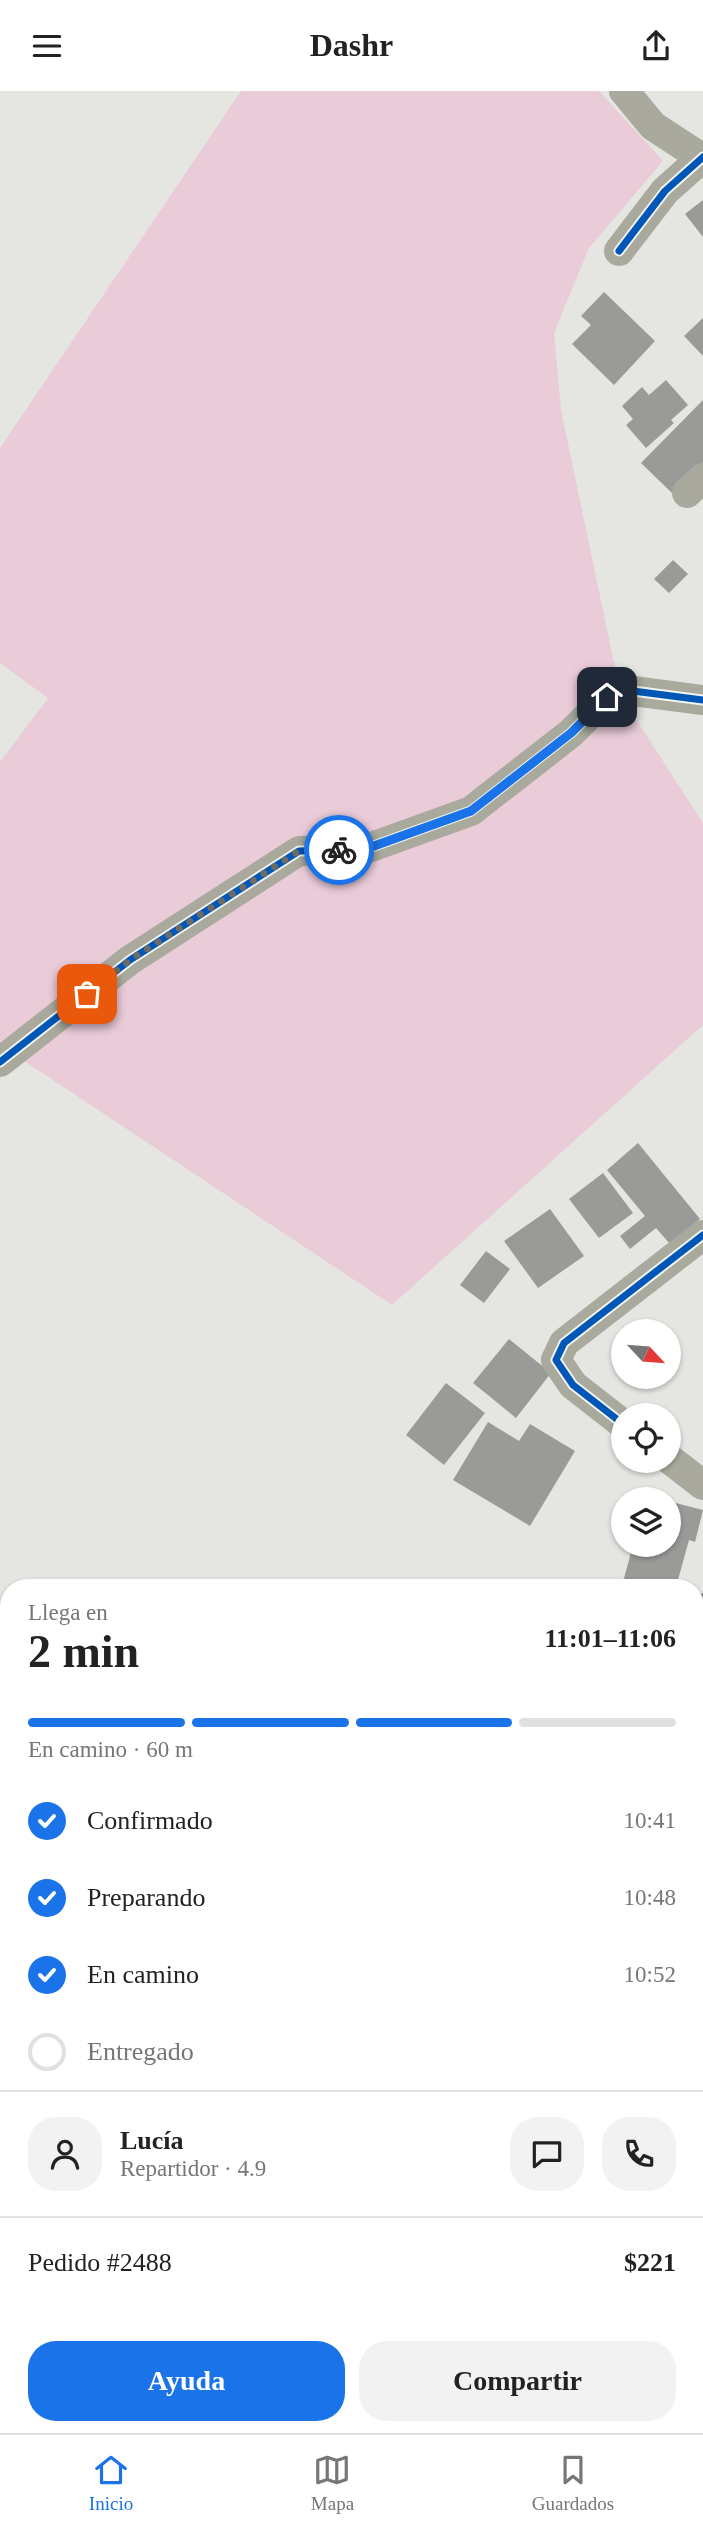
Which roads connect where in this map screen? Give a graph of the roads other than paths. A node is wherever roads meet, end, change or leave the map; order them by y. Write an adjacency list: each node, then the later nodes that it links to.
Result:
1 (624, 91): 2 (street)
2 (702, 157): 3 (street)
3 (619, 251)
4 (703, 700): 5 (street)
5 (0, 1062)
6 (703, 1235): 7 (street)
7 (611, 1415)
8 (681, 1468): 9 (street)
9 (703, 1485)

